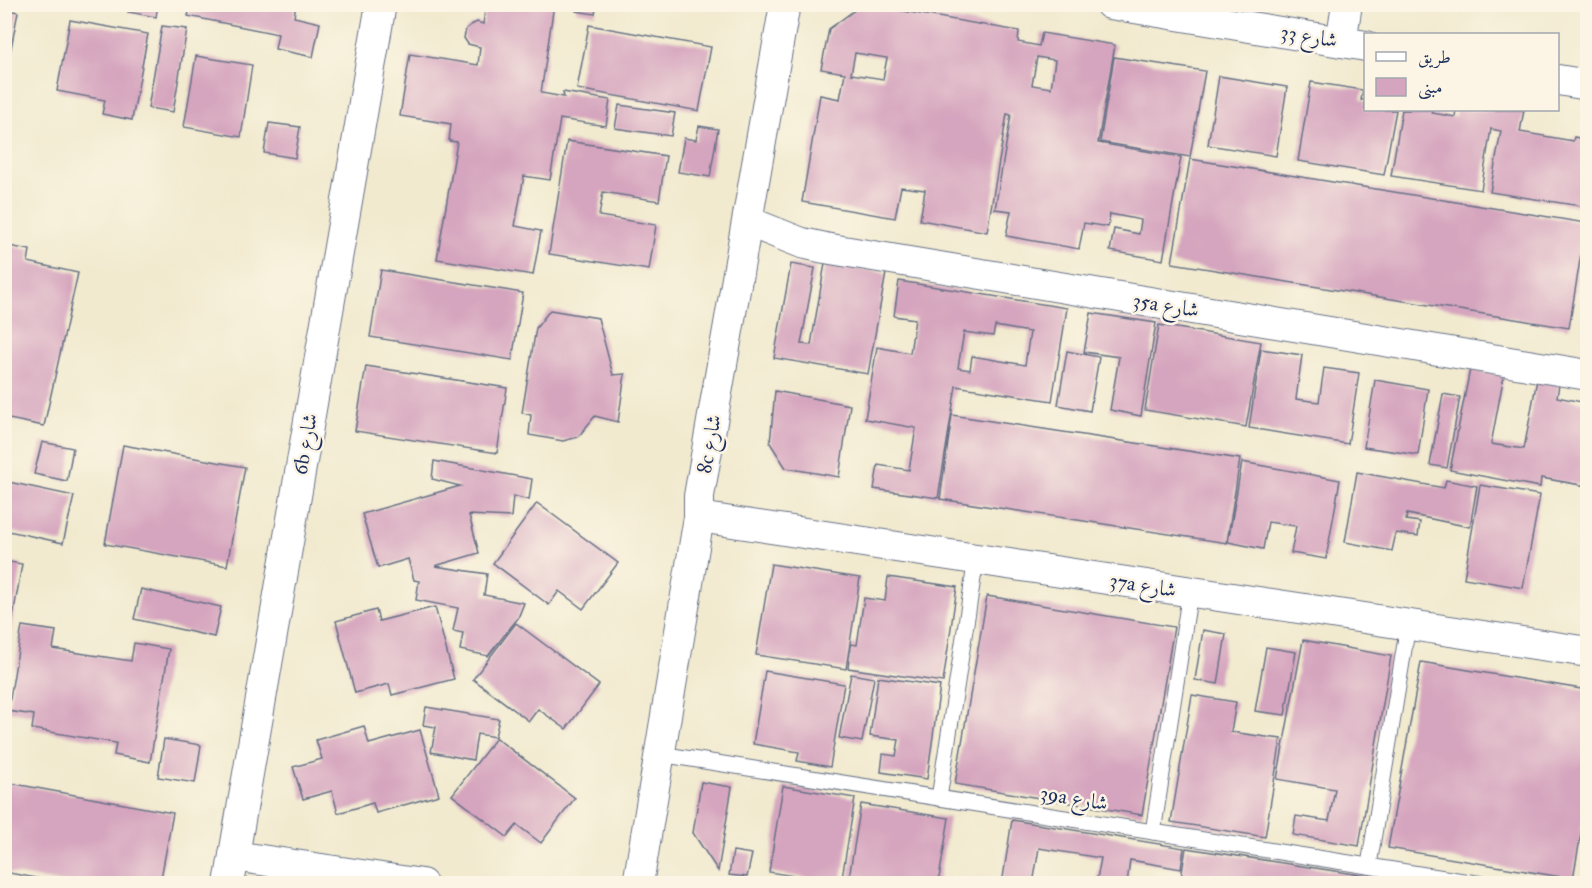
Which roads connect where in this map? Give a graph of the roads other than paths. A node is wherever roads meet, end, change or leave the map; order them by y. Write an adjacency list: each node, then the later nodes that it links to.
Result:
1 (381, 4): 19 (street, 6b شارع)
2 (785, 4): 8 (street, 8c شارع)
3 (1110, 4): 5 (street, شارع 33)
4 (1347, 4): 5 (street)
5 (1353, 44)
6 (1559, 80): 7 (street)
7 (1587, 85)
8 (748, 222): 9 (street, 35a شارع); 10 (street, 8c شارع)
9 (1587, 375)
10 (699, 517): 11 (street, 37a شارع); 15 (street, 8c شارع)
11 (976, 559): 12 (street, 37a شارع); 16 (lane)
12 (1191, 592): 13 (street, 37a شارع); 17 (lane)
13 (1408, 625): 14 (street, 37a شارع); 18 (lane)
14 (1587, 652)
15 (660, 754): 16 (lane, 39a شارع); 21 (street, 8c شارع)
16 (939, 798): 17 (lane, 39a شارع)
17 (1153, 832): 18 (lane, 39a شارع)
18 (1369, 865): 22 (lane, 39a شارع)
19 (231, 870): 20 (street)
20 (422, 884)
21 (638, 884)
22 (1482, 884)

